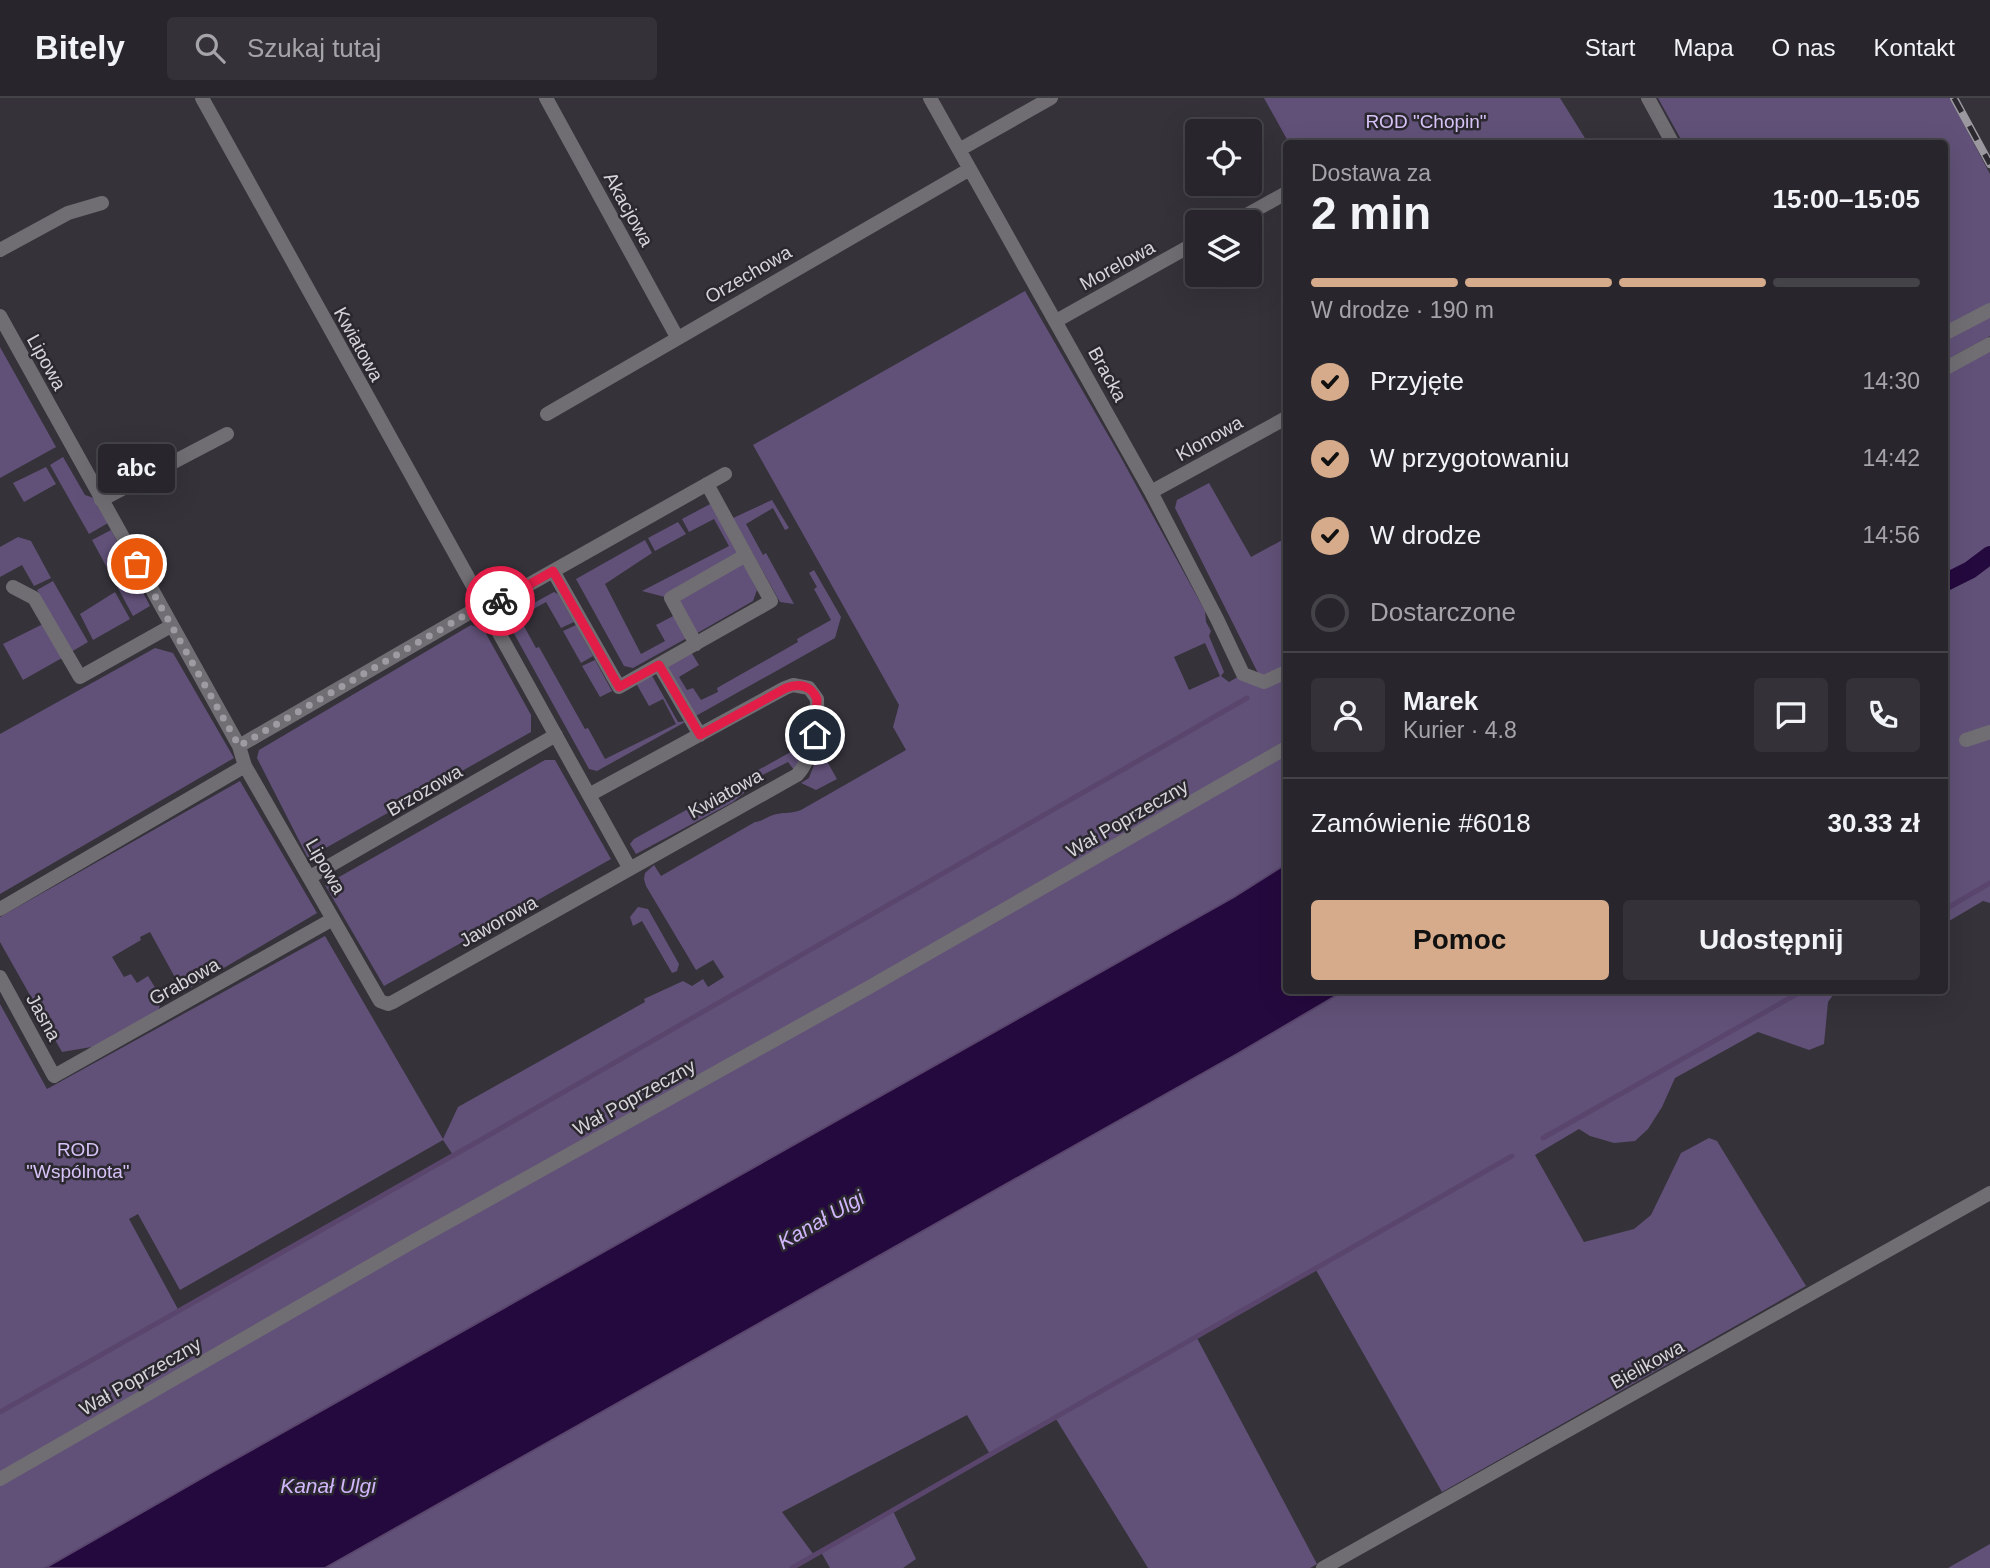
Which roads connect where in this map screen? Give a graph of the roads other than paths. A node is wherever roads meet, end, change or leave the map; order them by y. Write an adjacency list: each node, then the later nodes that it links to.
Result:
1 (202, 98): 31 (street, Kwiatowa)
2 (546, 98): 18 (street, Akacjowa)
3 (930, 98): 7 (street, Bracka)
4 (1051, 98): 7 (street)
5 (1648, 98): 6 (street)
6 (1671, 140)
7 (959, 150): 8 (street, Bracka)
8 (970, 169): 16 (street, Bracka); 18 (street, Orzechowa)
9 (1283, 195): 11 (street)
10 (102, 204): 13 (street)
11 (1256, 210)
12 (1185, 249): 16 (street, Morelowa)
13 (0, 250)
14 (1990, 310): 17 (street)
15 (0, 316): 27 (street, Lipowa)
16 (1056, 321): 26 (street, Bracka)
17 (1948, 332)
18 (677, 337): 21 (street, Orzechowa)
19 (1990, 344): 20 (street)
20 (1948, 367)
21 (547, 414)
22 (1283, 420): 26 (street, Klonowa)
23 (227, 434): 27 (street)
24 (725, 474): 25 (street)
25 (707, 484): 28 (street); 29 (street)
26 (1151, 492): 35 (street, Bracka)
27 (101, 500): 32 (street, Lipowa)
28 (746, 555): 33 (street); 33 (street)
29 (553, 571): 31 (street); 34 (street)
30 (13, 587): 32 (street)
31 (484, 608): 37 (street, Kwiatowa); 40 (street)
32 (171, 626): 40 (street, Lipowa)
33 (696, 644): 34 (street)
34 (659, 665): 38 (street)
35 (1283, 673)
36 (1990, 732): 39 (street)
37 (556, 735): 43 (street, Kwiatowa); 45 (street, Brzozowa)
38 (700, 735): 43 (street, Kwiatowa); 44 (street, Kwiatowa)
39 (1966, 740)
40 (239, 746): 42 (street, Lipowa)
41 (1283, 750): 52 (street, Wał Poprzeczny)
42 (245, 766): 45 (street, Lipowa); 46 (street)
43 (589, 794): 44 (street, Kwiatowa)
44 (630, 869): 49 (street, Jaworowa)
45 (310, 877): 47 (street, Lipowa)
46 (0, 909)
47 (333, 919): 49 (street, Lipowa); 50 (street, Grabowa)
48 (0, 977): 50 (street, Jasna)
49 (384, 1003)
50 (54, 1076)
51 (1990, 1193): 53 (street, Bielikowa)
52 (0, 1479)
53 (1324, 1568)

